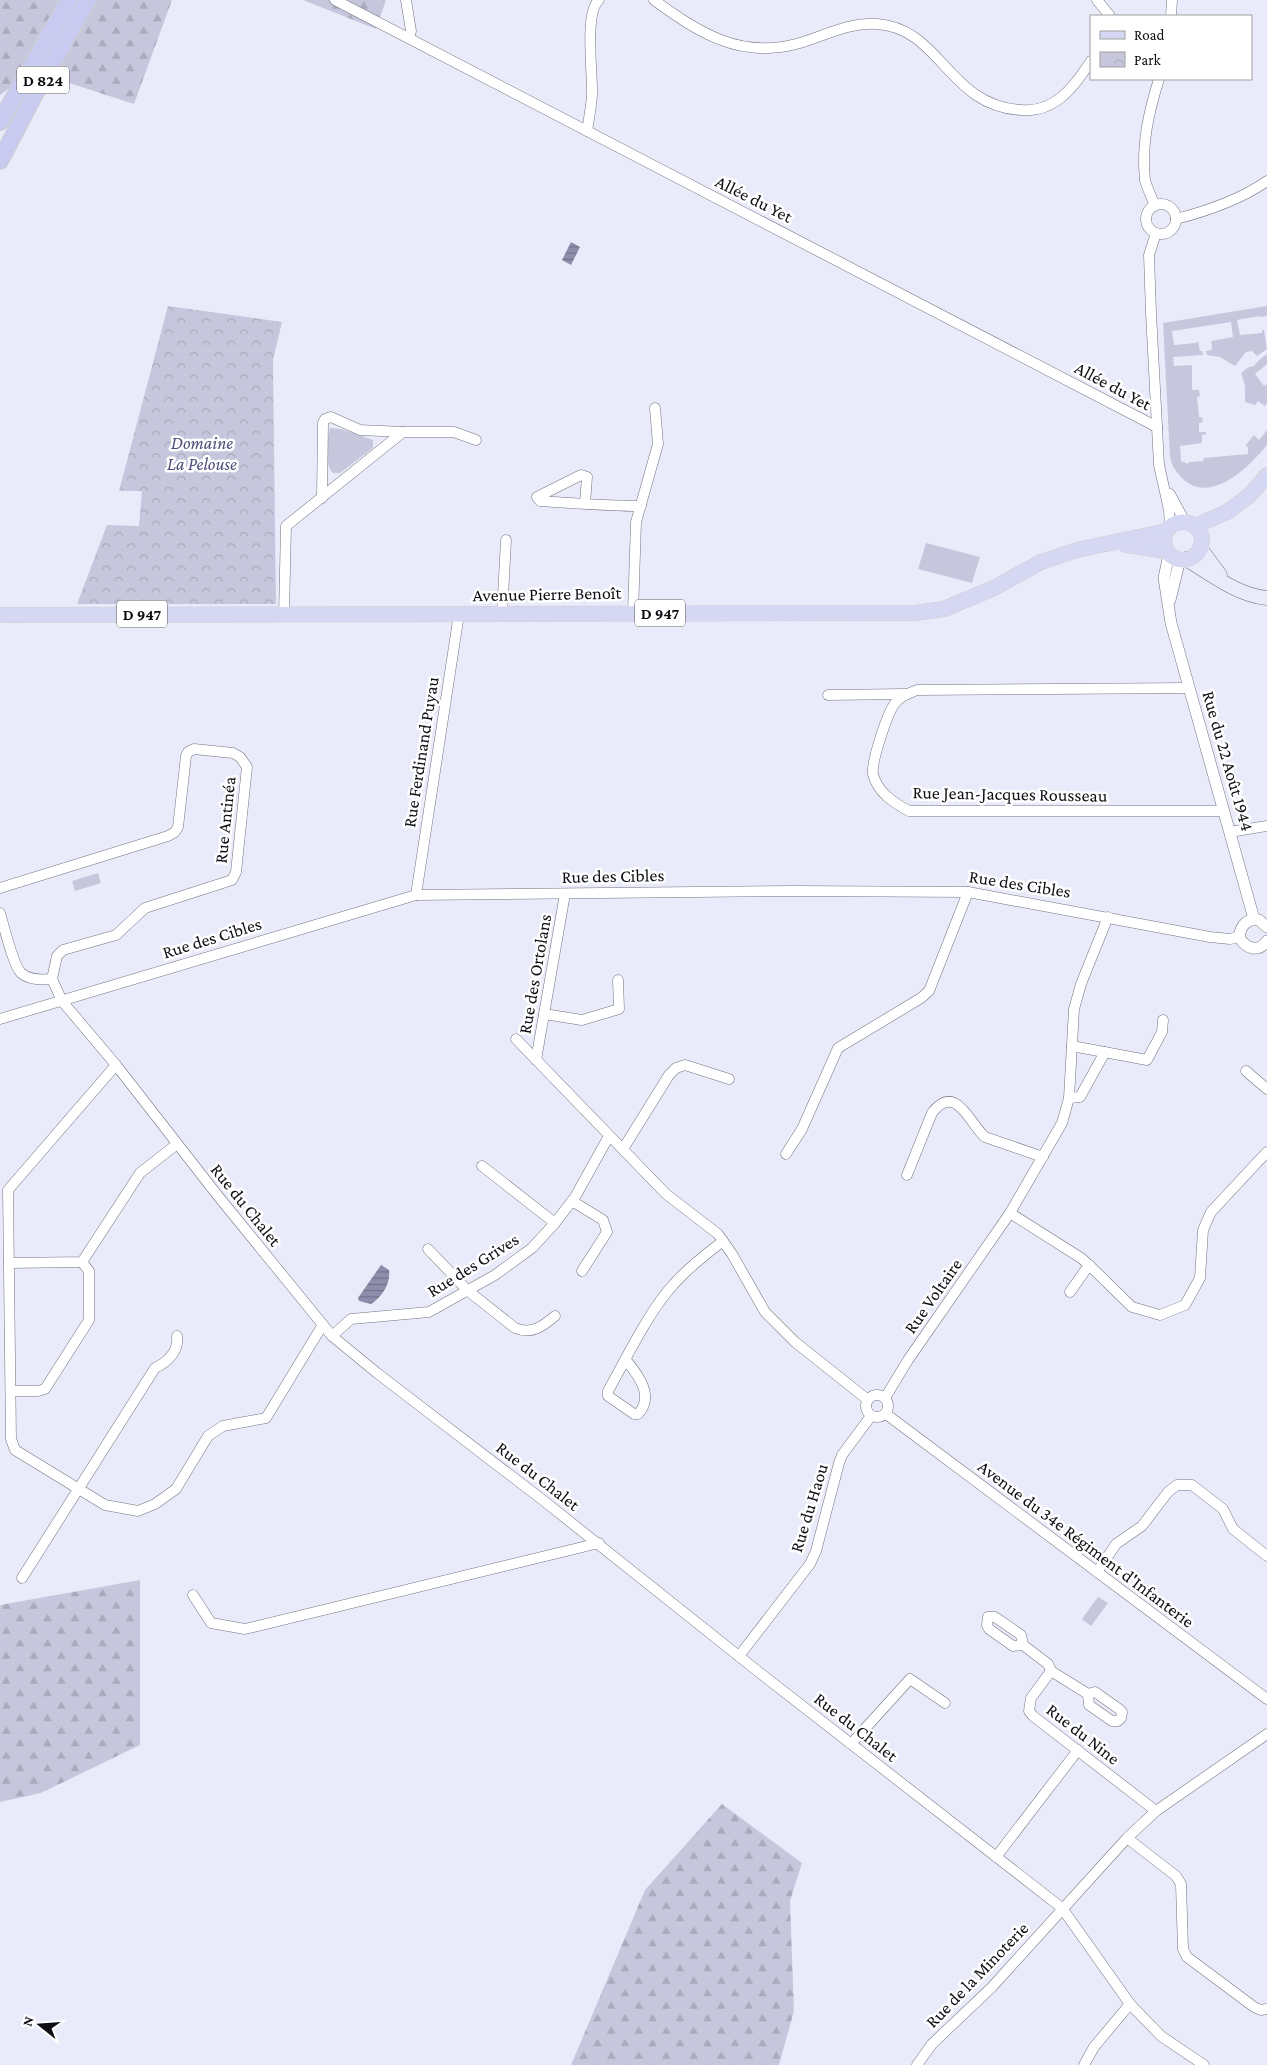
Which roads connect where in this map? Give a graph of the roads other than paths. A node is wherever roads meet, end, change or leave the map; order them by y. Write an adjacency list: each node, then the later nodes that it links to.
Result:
1 (69, 0): 14 (highway, D 824)
2 (88, 0): 16 (highway, D 824)
3 (335, 0): 11 (street, Allée du Yet)
4 (406, 0): 11 (street)
5 (599, 0): 15 (street)
6 (654, 0): 12 (street)
7 (1097, 0): 9 (street)
8 (1172, 0): 10 (street)
9 (1109, 15)
10 (1171, 15)
11 (408, 38): 15 (street, Allée du Yet)
12 (1090, 62)
13 (1159, 80): 18 (street)
14 (0, 122)
15 (587, 131): 22 (street, Allée du Yet)
16 (0, 161)
17 (1267, 181): 19 (street)
18 (1154, 206): 19 (street); 20 (street)
19 (1176, 219): 20 (street)
20 (1156, 233): 22 (street)
21 (655, 408): 29 (street)
22 (1157, 427): 26 (street)
23 (403, 432): 24 (street); 27 (street); 27 (street)
24 (476, 440)
25 (1267, 475): 31 (main road)
26 (1162, 477): 30 (street); 31 (street)
27 (322, 498): 41 (street)
28 (585, 504): 28 (street); 29 (street)
29 (640, 506): 37 (street)
30 (1168, 529): 31 (main road); 33 (main road, Avenue Pierre Benoît / D 947); 34 (main road)
31 (1195, 533): 34 (main road); 35 (main road)
32 (506, 540): 39 (street)
33 (1109, 543): 34 (main road, Avenue Pierre Benoît / D 947); 37 (main road, Avenue Pierre Benoît / D 947)
34 (1175, 556): 35 (main road); 42 (street, Rue du 22 Août 1944)
35 (1225, 582): 36 (main road)
36 (1267, 598)
37 (633, 612): 39 (main road, Avenue Pierre Benoît / D 947)
38 (459, 614): 39 (main road, Avenue Pierre Benoît / D 947); 41 (main road, Avenue Pierre Benoît / D 947); 51 (street, Rue Ferdinand Puyau)
39 (502, 614)
40 (0, 615): 41 (main road, Avenue Pierre Benoît / D 947)
41 (284, 615)
42 (1189, 688): 43 (street); 45 (street, Rue du 22 Août 1944)
43 (905, 694): 44 (street); 45 (street, Rue Jean-Jacques Rousseau)
44 (828, 695)
45 (1223, 811): 47 (street, Rue du 22 Août 1944)
46 (1267, 826): 47 (street)
47 (1230, 832): 54 (street, Rue du 22 Août 1944)
48 (0, 888): 58 (street, Rue Antinéa)
49 (968, 892): 50 (street, Rue des Cibles); 53 (street, Rue des Cibles); 77 (street)
50 (565, 894): 51 (street, Rue des Cibles); 61 (street, Rue des Ortolans)
51 (416, 895): 60 (street, Rue des Cibles)
52 (0, 913): 58 (street)
53 (1108, 917): 56 (street, Rue des Cibles); 65 (street, Rue Voltaire)
54 (1254, 919): 55 (street); 56 (street)
55 (1267, 927)
56 (1239, 937): 57 (street)
57 (1267, 942)
58 (52, 978): 60 (street, Rue du Chalet)
59 (618, 980): 61 (street)
60 (62, 1001): 62 (street, Rue des Cibles); 68 (street, Rue du Chalet)
61 (544, 1014): 67 (street, Rue des Ortolans)
62 (0, 1019)
63 (1163, 1020): 66 (street)
64 (516, 1039): 67 (street)
65 (1072, 1046): 66 (street); 72 (street, Rue Voltaire)
66 (1105, 1052): 72 (street)
67 (536, 1060): 73 (street)
68 (116, 1065): 74 (street, Rue du Chalet); 87 (street)
69 (1246, 1071): 71 (street)
70 (729, 1079): 75 (street)
71 (1267, 1089)
72 (1069, 1098): 78 (street, Rue Voltaire)
73 (609, 1136): 75 (street); 81 (street, Rue des Grives)
74 (177, 1144): 86 (street); 93 (street, Rue du Chalet)
75 (623, 1150): 84 (street)
76 (1267, 1152): 88 (street)
77 (786, 1154)
78 (1043, 1157): 80 (street); 82 (street, Rue Voltaire)
79 (482, 1166): 83 (street)
80 (907, 1175)
81 (572, 1201): 83 (street, Rue des Grives); 89 (street)
82 (1010, 1213): 88 (street); 98 (street, Rue Voltaire)
83 (555, 1224): 90 (street, Rue des Grives)
84 (723, 1241): 96 (street); 99 (street)
85 (428, 1249): 90 (street)
86 (82, 1262): 87 (street); 97 (street)
87 (9, 1263): 97 (street)
88 (1089, 1265): 91 (street)
89 (582, 1271)
90 (467, 1290): 92 (street); 95 (street, Rue des Grives)
91 (1070, 1292)
92 (555, 1316)
93 (322, 1326): 95 (street, Rue du Chalet); 102 (street)
94 (177, 1336): 102 (street)
95 (332, 1336): 103 (street, Rue du Chalet)
96 (626, 1360): 96 (street)
97 (11, 1391): 102 (street)
98 (885, 1398): 99 (street); 100 (street)
99 (868, 1400): 101 (street)
100 (886, 1414): 101 (street); 105 (street, Avenue du 34e Régiment d'Infanterie)
101 (871, 1416): 109 (street, Rue du Haou)
102 (78, 1490): 106 (street)
103 (599, 1543): 107 (street); 109 (street, Rue du Chalet)
104 (1267, 1556): 105 (street)
105 (1097, 1572): 112 (street, Avenue du 34e Régiment d'Infanterie)
106 (22, 1578)
107 (193, 1595)
108 (1023, 1645): 110 (street, Rue du Nine)
109 (739, 1656): 115 (street, Rue du Chalet)
110 (1051, 1671): 111 (street, Rue du Nine); 116 (street, Rue du Nine)
111 (1088, 1694)
112 (1267, 1699)
113 (945, 1703): 115 (street)
114 (1267, 1734): 117 (street, Rue de la Minoterie)
115 (851, 1744): 119 (street, Rue du Chalet)
116 (1078, 1750): 117 (street, Rue du Nine); 119 (street)
117 (1156, 1811): 118 (street, Rue de la Minoterie)
118 (1127, 1838): 120 (street, Rue de la Minoterie); 122 (street)
119 (996, 1857): 120 (street, Rue du Chalet)
120 (1062, 1908): 121 (street, Rue du Chalet); 123 (street, Rue de la Minoterie)
121 (1130, 2004): 124 (street); 125 (street, Rue du Chalet)
122 (1267, 2009)
123 (916, 2065)
124 (1084, 2065)
125 (1204, 2065)

